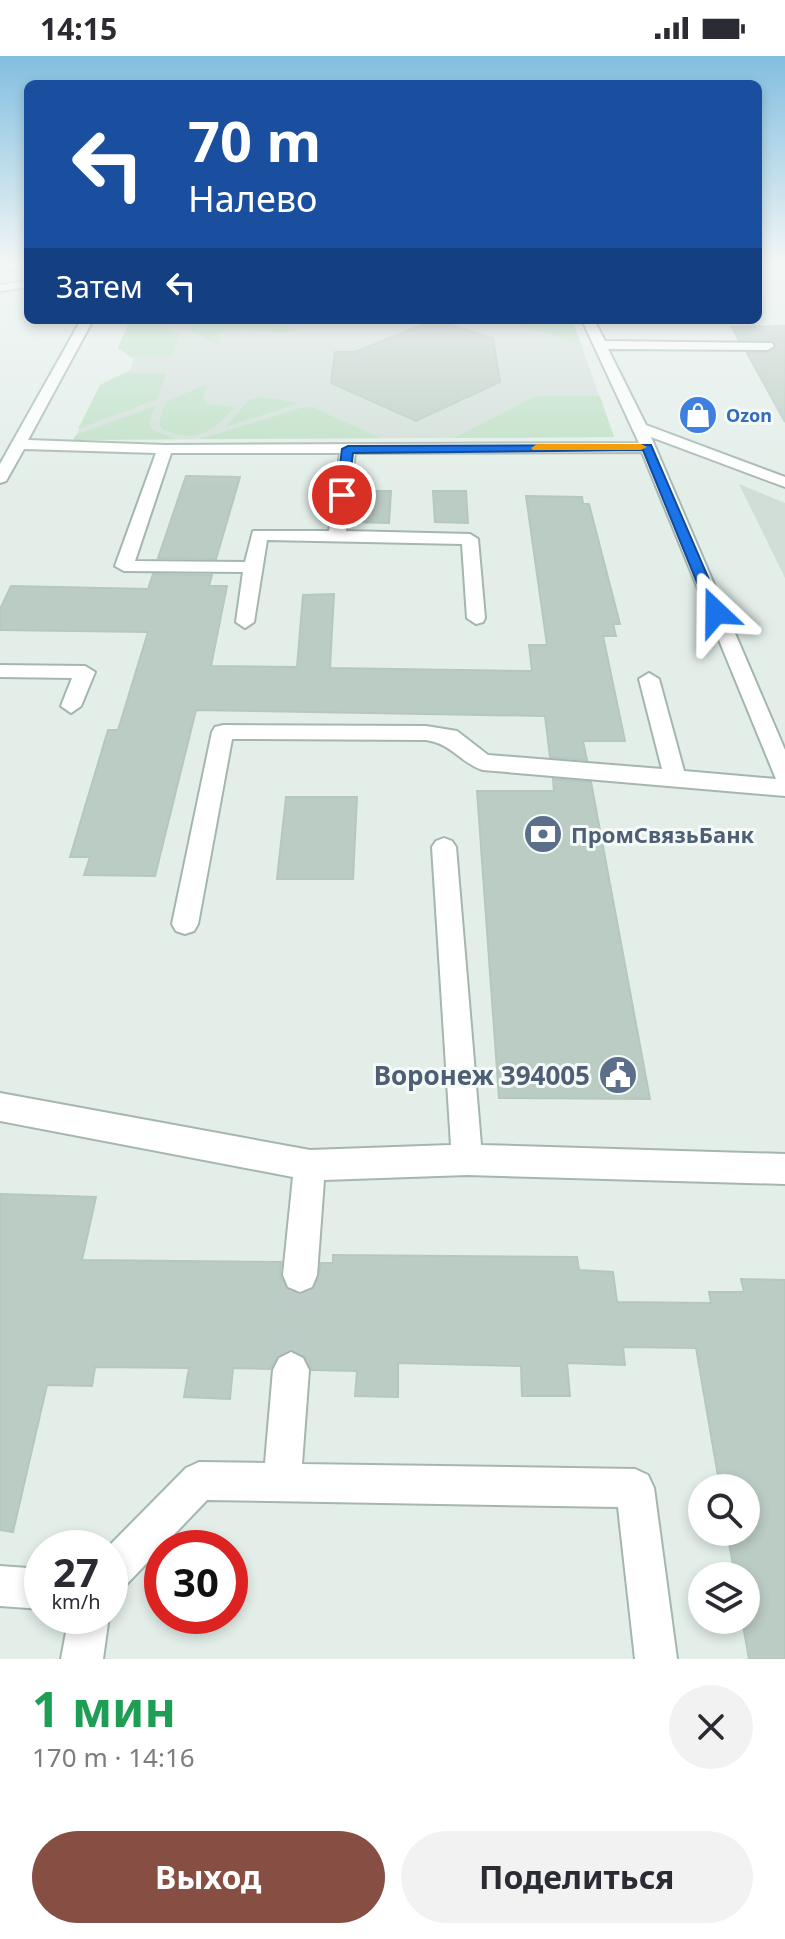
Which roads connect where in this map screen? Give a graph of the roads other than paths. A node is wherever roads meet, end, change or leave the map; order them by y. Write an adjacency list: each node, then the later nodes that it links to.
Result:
1 (77, 339): 6 (street)
2 (596, 339): 3 (street)
3 (599, 345): 4 (street); 5 (street)
4 (768, 346)
5 (640, 428): 7 (street); 11 (street)
6 (20, 444): 8 (street); 10 (street)
7 (647, 447): 9 (street); 21 (street)
8 (165, 449): 9 (street); 15 (street)
9 (348, 449): 12 (street)
10 (0, 478)
11 (785, 482)
12 (342, 495)
13 (339, 517): 14 (street)
14 (337, 536): 15 (street); 16 (street)
15 (253, 567): 17 (street)
16 (476, 618)
17 (245, 622)
18 (0, 671): 20 (street)
19 (649, 679): 22 (street)
20 (71, 706)
21 (785, 776)
22 (675, 778): 23 (street); 25 (street)
23 (785, 788)
24 (444, 847): 27 (street)
25 (185, 924)
26 (0, 1107): 28 (street)
27 (467, 1160): 28 (street); 29 (street)
28 (310, 1165): 30 (street)
29 (785, 1169)
30 (300, 1275)
31 (291, 1370): 32 (street)
32 (282, 1482): 33 (street); 38 (street)
33 (128, 1554)
34 (0, 1586): 35 (street)
35 (24, 1588)
36 (86, 1634): 37 (street)
37 (82, 1659)
38 (656, 1659)

